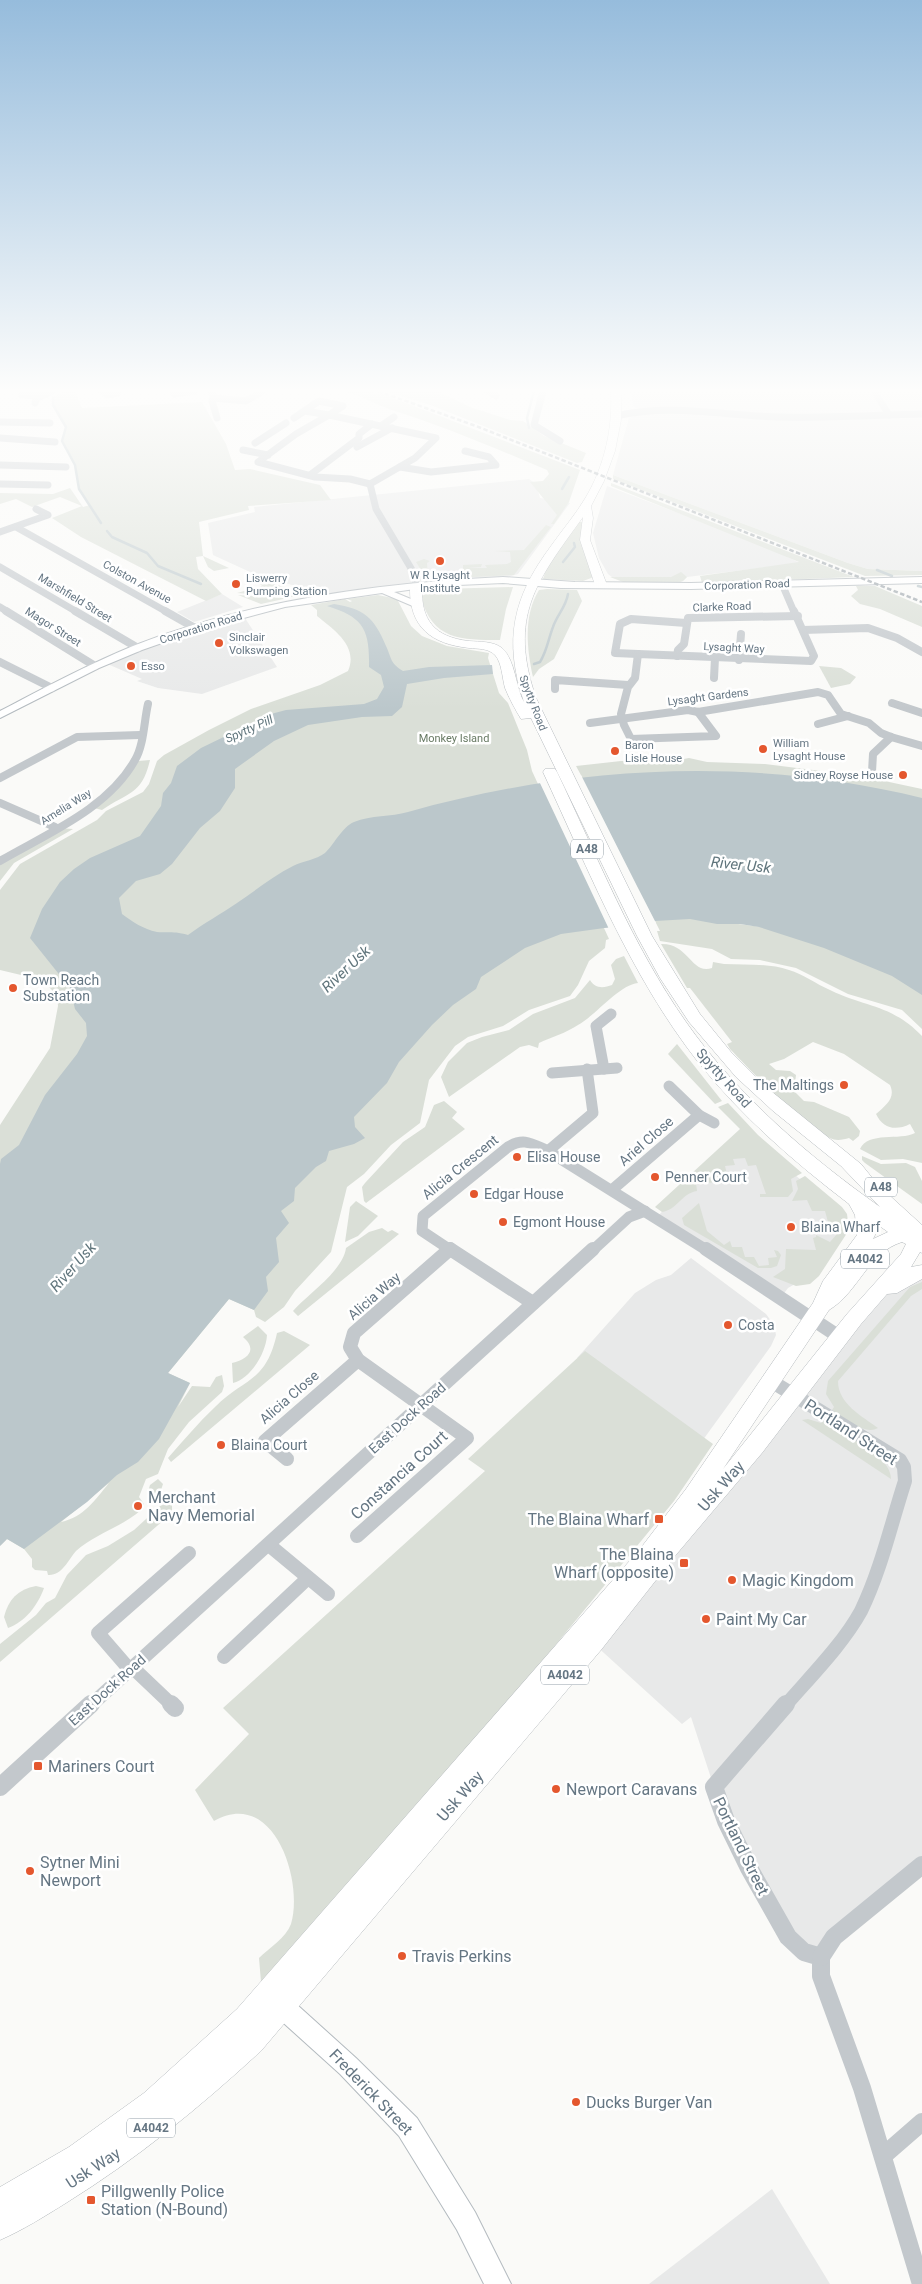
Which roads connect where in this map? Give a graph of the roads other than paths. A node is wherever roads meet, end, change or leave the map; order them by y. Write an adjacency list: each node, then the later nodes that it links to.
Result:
1 (373, 498): 13 (street)
2 (580, 498): 10 (main road, Spytty Road / A48)
3 (591, 498): 4 (main road, Spytty Road / A48)
4 (586, 506): 10 (main road, Spytty Road / A48); 12 (main road)
5 (36, 509): 6 (street)
6 (16, 527): 7 (street); 19 (street, Colston Avenue)
7 (0, 532)
8 (0, 567): 24 (street, Marshfield Street)
9 (922, 580): 11 (street, Corporation Road)
10 (527, 583): 12 (street, Corporation Road); 13 (street, Corporation Road); 22 (main road, Spytty Road / A48); 22 (main road, Spytty Road / A48)
11 (782, 584): 12 (street, Corporation Road); 17 (street, Lysaght Way)
12 (601, 586)
13 (416, 587): 14 (street, Corporation Road); 15 (main road)
14 (374, 590): 15 (street); 19 (street, Corporation Road)
15 (415, 604): 23 (main road)
16 (0, 607): 32 (street, Magor Street)
17 (798, 616): 18 (street, Clarke Road); 20 (street, Lysaght Way)
18 (686, 623): 26 (street, Lysaght Way); 27 (street, Clarke Road)
19 (195, 628): 24 (street, Corporation Road)
20 (802, 630): 25 (street); 29 (street, Lysaght Way)
21 (741, 634): 29 (street)
22 (512, 643): 23 (main road); 30 (main road, A48); 39 (main road, Spytty Road / A48)
23 (483, 645): 30 (main road)
24 (138, 648): 32 (street, Corporation Road)
25 (922, 652)
26 (638, 654): 27 (street, Lysaght Way); 34 (street)
27 (677, 656): 28 (street, Lysaght Way)
28 (716, 658): 29 (street, Lysaght Way); 33 (street)
29 (739, 660)
30 (505, 661): 39 (main road, A48)
31 (0, 662): 35 (street)
32 (95, 666): 35 (street, Corporation Road)
33 (714, 678)
34 (628, 685): 36 (street); 44 (street)
35 (52, 688): 42 (street, Corporation Road)
36 (555, 689)
37 (892, 703): 41 (street)
38 (148, 704): 47 (street, Amelia Way)
39 (528, 708): 55 (main road, Spytty Road / A48)
40 (698, 712): 43 (street, Lysaght Gardens); 44 (street, Lysaght Gardens); 44 (street)
41 (922, 712)
42 (1, 714)
43 (848, 716): 46 (street); 48 (street)
44 (621, 718): 45 (street, Lysaght Gardens)
45 (590, 723)
46 (818, 724)
47 (140, 735): 51 (street); 53 (street, Amelia Way)
48 (891, 737): 49 (street); 50 (street)
49 (922, 746)
50 (872, 772)
51 (0, 778)
52 (0, 803): 53 (street)
53 (55, 827): 54 (street, Amelia Way)
54 (0, 861)
55 (669, 995): 66 (main road, Spytty Road / A48); 68 (main road, Spytty Road / A48)
56 (611, 1014): 59 (street)
57 (617, 1068): 59 (street)
58 (587, 1069): 59 (street); 60 (street); 64 (street)
59 (604, 1069)
60 (552, 1073)
61 (669, 1086): 62 (street)
62 (700, 1115): 63 (street); 65 (street, Ariel Close)
63 (714, 1123)
64 (548, 1151): 65 (street, Alicia Crescent); 69 (street, Alicia Crescent)
65 (613, 1189): 67 (street, Alicia Crescent)
66 (856, 1200): 68 (main road, A48); 73 (main road, Usk Way / A4042)
67 (645, 1212): 71 (street, East Dock Road); 73 (street)
68 (917, 1234): 72 (main road, Usk Way / A4042); 73 (main road, Usk Way / A4042)
69 (450, 1249): 71 (street, Alicia Crescent); 75 (street, Alicia Way)
70 (922, 1272): 72 (main road, Usk Way / A4042)
71 (533, 1303): 78 (street, East Dock Road)
72 (865, 1308): 74 (main road, Usk Way / A4042)
73 (815, 1312): 74 (street); 76 (main road, Usk Way / A4042)
74 (841, 1338): 77 (main road, Usk Way / A4042)
75 (358, 1360): 78 (street); 79 (street, Alicia Close)
76 (771, 1381): 77 (street, Portland Street); 91 (main road, Usk Way / A4042)
77 (795, 1396): 90 (street, Portland Street); 91 (main road, Usk Way / A4042)
78 (420, 1406): 80 (street, Constancia Court); 81 (street, East Dock Road)
79 (286, 1459)
80 (357, 1536)
81 (269, 1545): 83 (street); 86 (street, East Dock Road)
82 (189, 1553): 86 (street)
83 (308, 1578): 84 (street); 85 (street)
84 (328, 1594)
85 (224, 1657)
86 (131, 1669): 87 (street); 88 (street, East Dock Road)
87 (175, 1708)
88 (0, 1787)
89 (922, 1865): 90 (street)
90 (821, 1957): 93 (street)
91 (275, 2000): 94 (main road, Usk Way / A4042); 95 (main road, Usk Way / A4042); 96 (street, Frederick Street)
92 (922, 2122): 93 (street)
93 (882, 2156): 97 (street)
94 (0, 2204)
95 (0, 2225)
96 (498, 2284)
97 (921, 2284)

